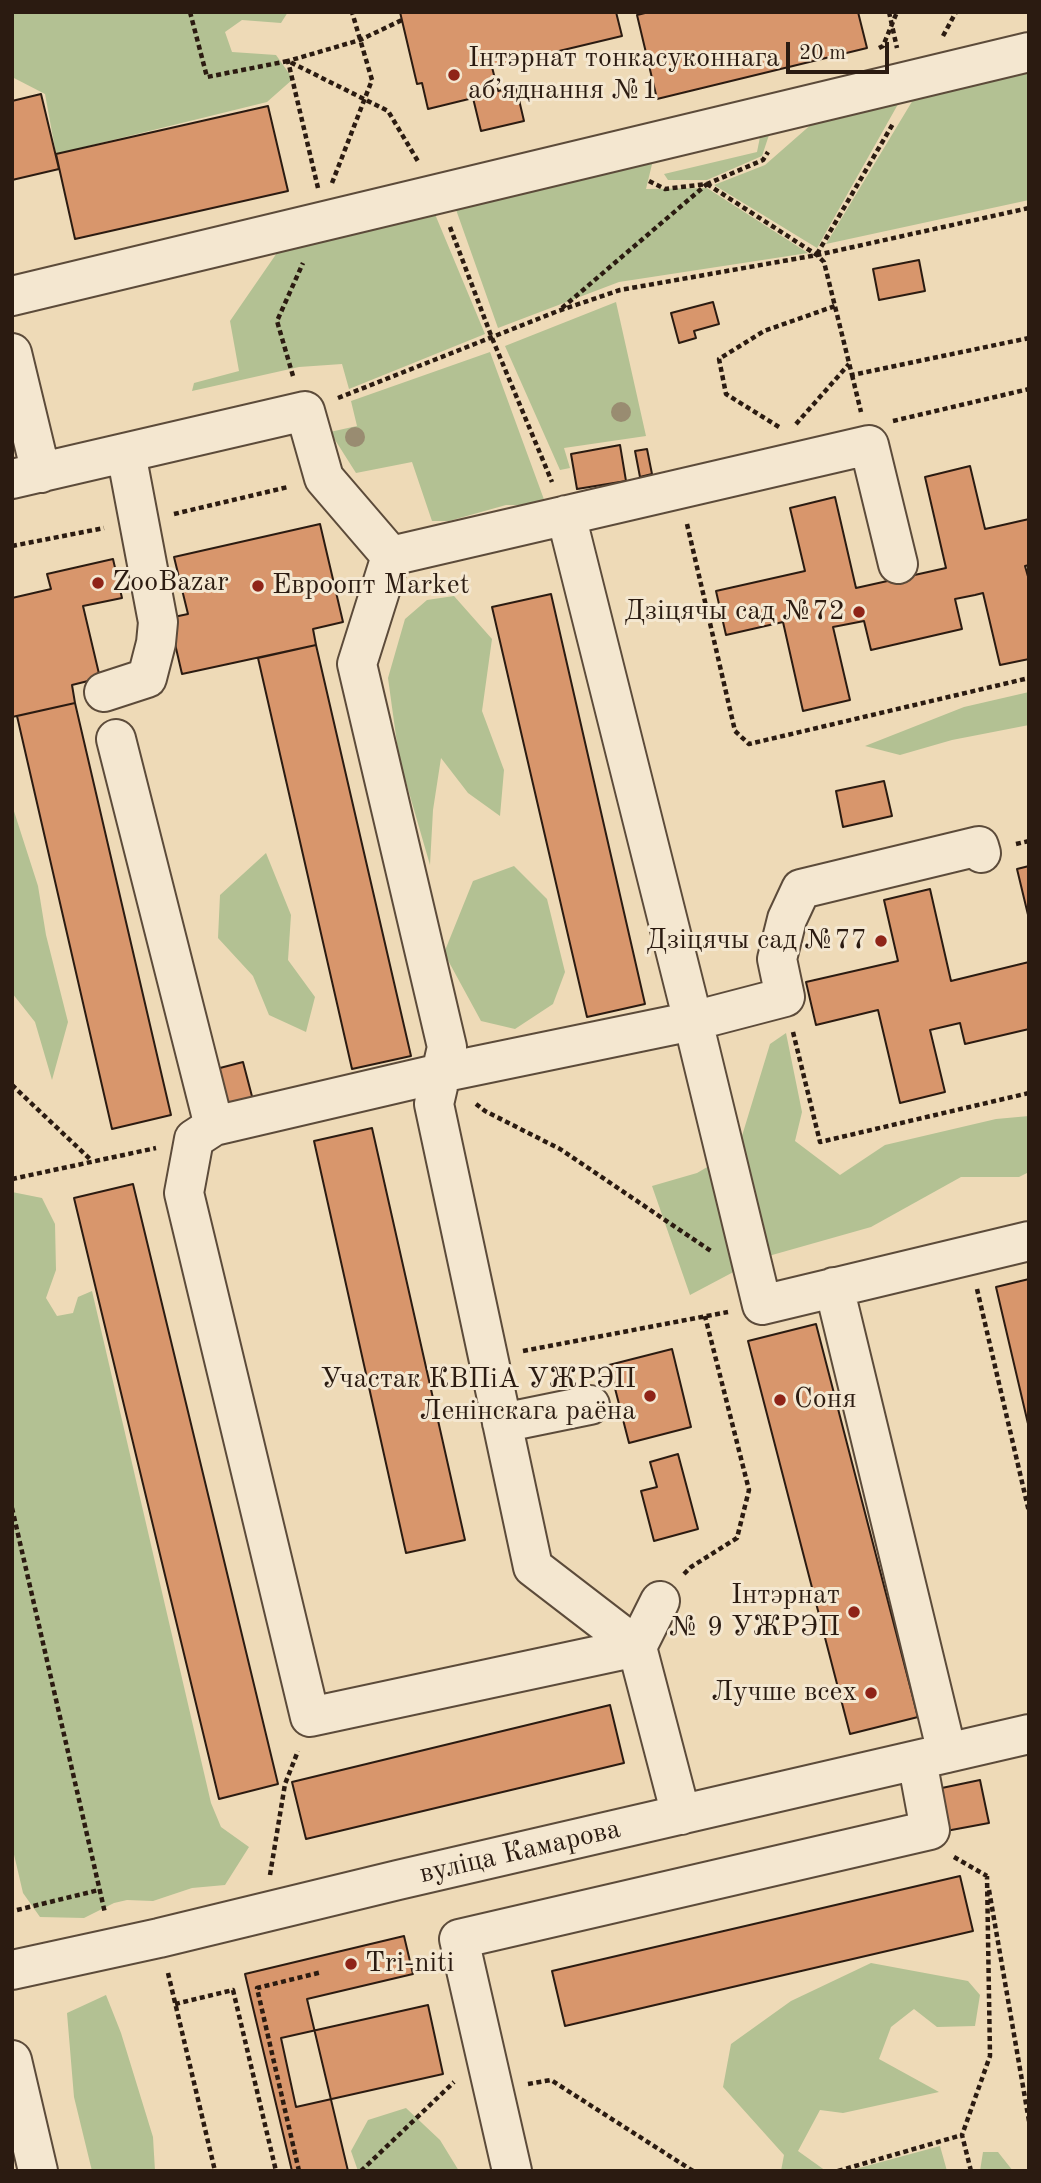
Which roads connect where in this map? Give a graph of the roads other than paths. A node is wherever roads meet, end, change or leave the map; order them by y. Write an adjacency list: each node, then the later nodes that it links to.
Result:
1 (1029, 52): 2 (street)
2 (12, 296)
3 (12, 353): 5 (street)
4 (126, 453): 5 (street); 7 (street); 9 (street)
5 (27, 476)
6 (566, 515): 7 (street); 8 (street); 12 (street)
7 (391, 556): 13 (street)
8 (898, 564)
9 (104, 692)
10 (116, 739): 14 (street)
11 (981, 853): 12 (street)
12 (694, 1021): 13 (street); 16 (street)
13 (441, 1073): 14 (street); 18 (street)
14 (204, 1133): 20 (street)
15 (1029, 1241): 16 (street)
16 (834, 1287): 22 (street)
17 (590, 1405): 18 (street)
18 (502, 1423): 20 (street)
19 (660, 1601): 20 (street)
20 (637, 1647): 23 (street)
21 (1029, 1734): 22 (street, вуліца Камарова)
22 (932, 1756): 23 (street, вуліца Камарова); 27 (street)
23 (681, 1815): 24 (street, вуліца Камарова)
24 (12, 1970)
25 (12, 2060): 26 (street)
26 (38, 2171)
27 (512, 2171)

